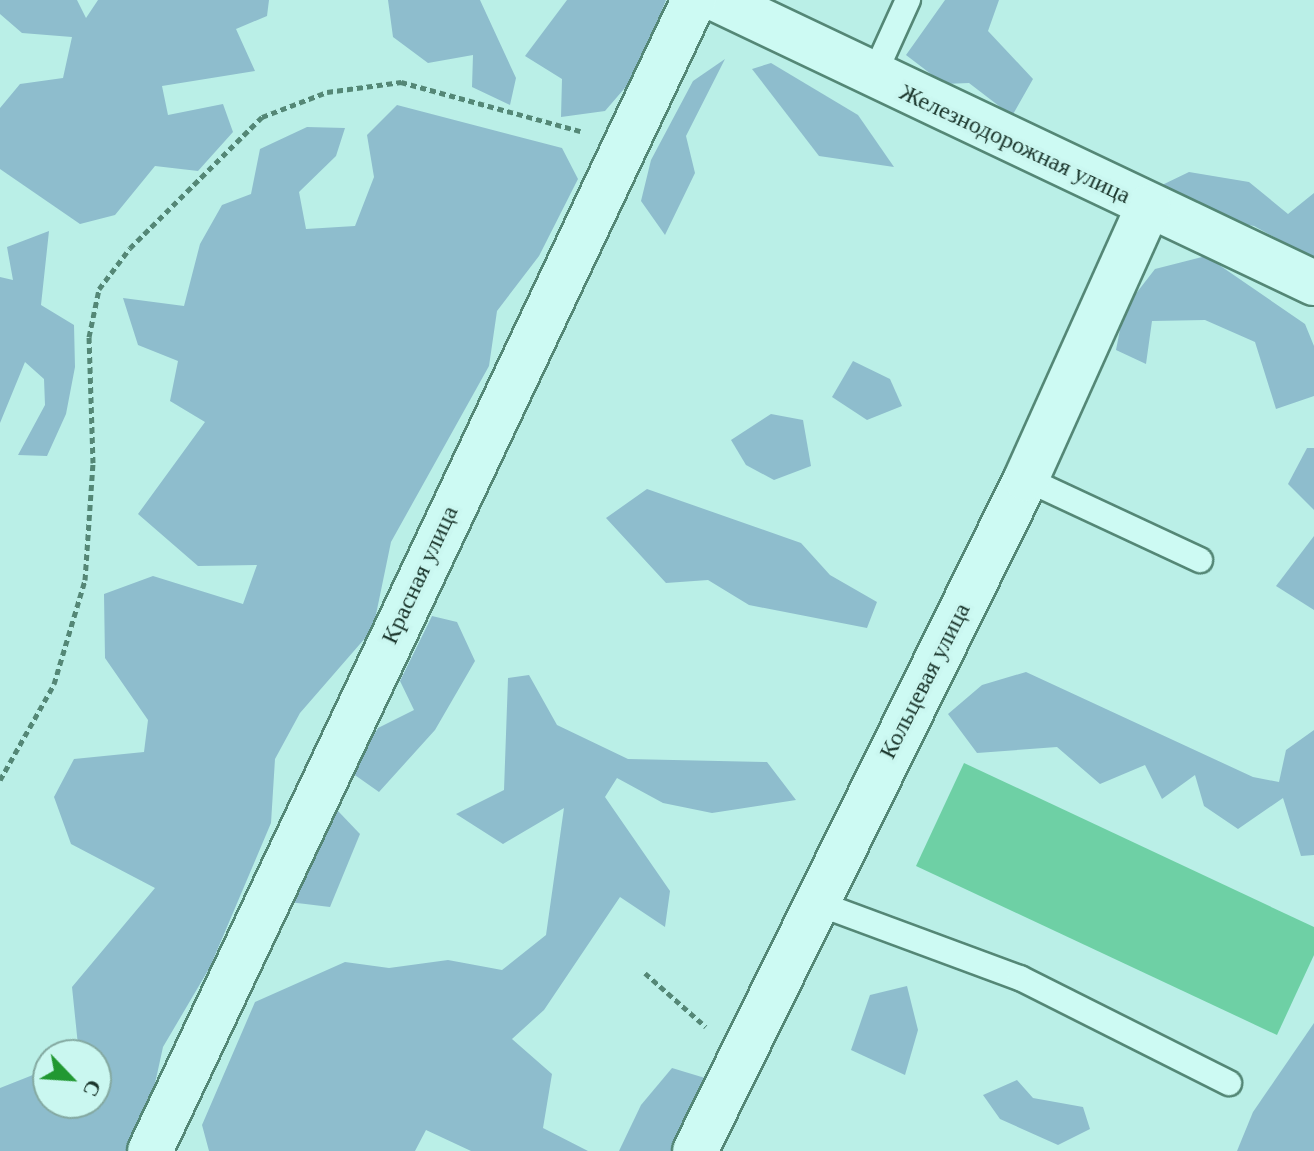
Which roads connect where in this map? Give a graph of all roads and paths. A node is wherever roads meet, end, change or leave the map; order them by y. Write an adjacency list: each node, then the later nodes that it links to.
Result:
1 (694, 0): 5 (street, Красная улица)
2 (718, 0): 4 (street, Железнодорожная улица)
3 (908, 0): 4 (lane)
4 (873, 77): 6 (street, Железнодорожная улица)
5 (625, 137): 10 (path); 15 (street, Красная улица)
6 (1148, 207): 7 (street, Железнодорожная улица); 8 (street, Кольцевая улица)
7 (1314, 283)
8 (1026, 479): 9 (lane); 11 (street, Кольцевая улица)
9 (1200, 560)
10 (0, 780)
11 (814, 902): 13 (street, Кольцевая улица); 14 (lane)
12 (645, 973): 13 (path)
13 (740, 1056): 16 (street, Кольцевая улица)
14 (1229, 1083)
15 (150, 1151)
16 (695, 1151)

